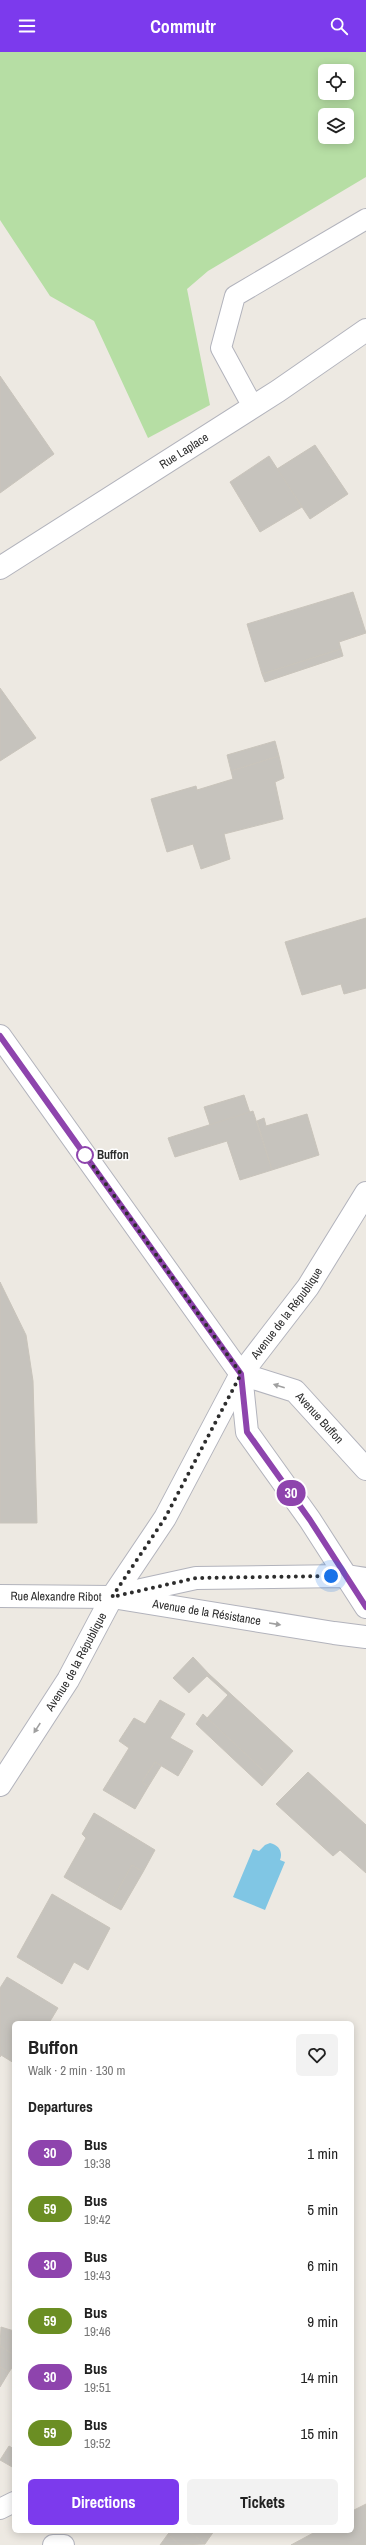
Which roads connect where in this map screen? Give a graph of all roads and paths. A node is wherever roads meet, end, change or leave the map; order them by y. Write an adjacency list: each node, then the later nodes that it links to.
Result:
1 (366, 219): 3 (lane)
2 (366, 330): 3 (street, Rue Laplace)
3 (253, 407): 4 (street, Rue Laplace)
4 (0, 568)
5 (0, 1036): 7 (street)
6 (366, 1193): 7 (street, Avenue de la République)
7 (241, 1374): 8 (street, Avenue Buffon, one-way to 7); 9 (street); 11 (street, Avenue de la République)
8 (366, 1469)
9 (356, 1578): 11 (street, Avenue de la Résistance); 12 (street)
10 (0, 1596): 11 (street, Rue Alexandre Ribot)
11 (112, 1597): 13 (street, Avenue de la Résistance, one-way to 13); 14 (street, Avenue de la République, one-way to 14)
12 (366, 1607)
13 (366, 1637)
14 (0, 1784)
15 (12, 2503): 16 (lane)
16 (0, 2509)
17 (53, 2545): 18 (lane)
18 (64, 2545)

